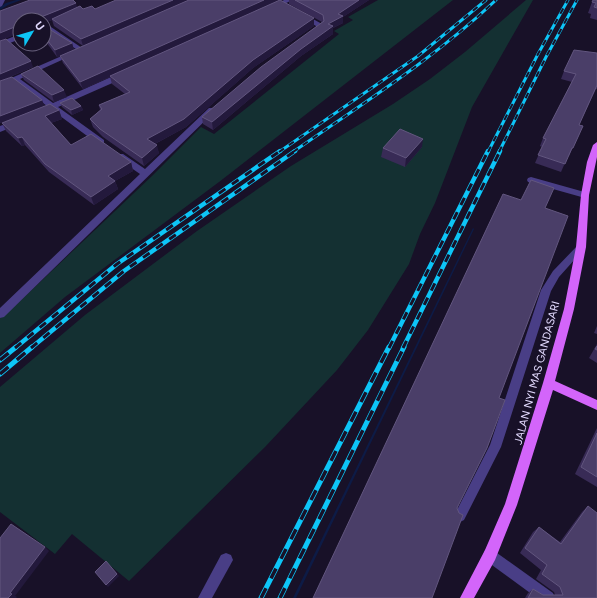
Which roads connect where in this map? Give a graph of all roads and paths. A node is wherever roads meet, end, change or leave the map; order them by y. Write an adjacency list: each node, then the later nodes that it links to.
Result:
1 (2, 0): 2 (street)
2 (0, 5)
3 (288, 6): 4 (street); 6 (street)
4 (267, 10)
5 (52, 28): 10 (street)
6 (306, 37)
7 (12, 40): 8 (street)
8 (0, 45)
9 (133, 70): 13 (street)
10 (15, 79): 11 (street); 13 (street)
11 (2, 83)
12 (219, 104): 17 (street)
13 (54, 107): 14 (street); 17 (street)
14 (0, 129)
15 (597, 145): 16 (main road, JALAN NYI MAS GANDASARI)
16 (594, 164): 19 (main road, JALAN NYI MAS GANDASARI)
17 (146, 174): 21 (street)
18 (531, 180): 19 (street)
19 (585, 195): 20 (main road, JALAN NYI MAS GANDASARI)
20 (581, 247): 22 (main road, JALAN NYI MAS GANDASARI); 24 (street)
21 (0, 314)
22 (549, 382): 23 (main road); 25 (main road, JALAN NYI MAS GANDASARI)
23 (597, 405)
24 (460, 516)
25 (490, 555): 28 (main road, JALAN NYI MAS GANDASARI); 29 (street)
26 (226, 560): 27 (street)
27 (205, 598)
28 (467, 598)
29 (548, 598)

